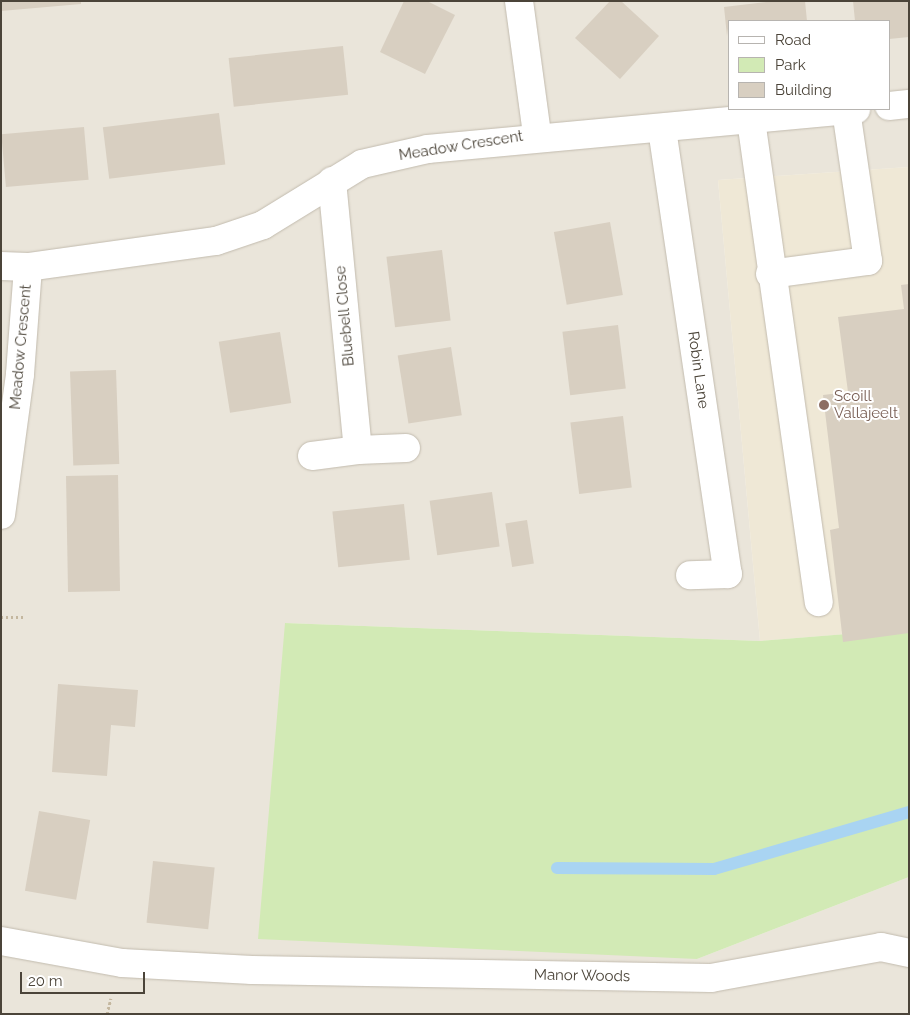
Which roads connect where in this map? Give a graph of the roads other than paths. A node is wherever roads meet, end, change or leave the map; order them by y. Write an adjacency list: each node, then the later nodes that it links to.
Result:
1 (519, 1): 8 (street)
2 (909, 104): 3 (street)
3 (890, 106)
4 (842, 110): 6 (street, Meadow Crescent)
5 (851, 110): 12 (street)
6 (751, 120): 7 (street, Meadow Crescent); 12 (street)
7 (662, 129): 8 (street, Meadow Crescent); 17 (street, Robin Lane)
8 (538, 135): 9 (street, Meadow Crescent)
9 (332, 181): 11 (street, Meadow Crescent); 14 (street, Bluebell Close)
10 (1, 266): 11 (street, Meadow Crescent)
11 (28, 267): 16 (street, Meadow Crescent)
12 (770, 274): 18 (street)
13 (406, 448): 14 (street)
14 (358, 450): 15 (street)
15 (312, 456)
16 (1, 515)
17 (690, 576)
18 (819, 602)
19 (1, 941): 20 (street, Manor Woods)
20 (909, 953)

